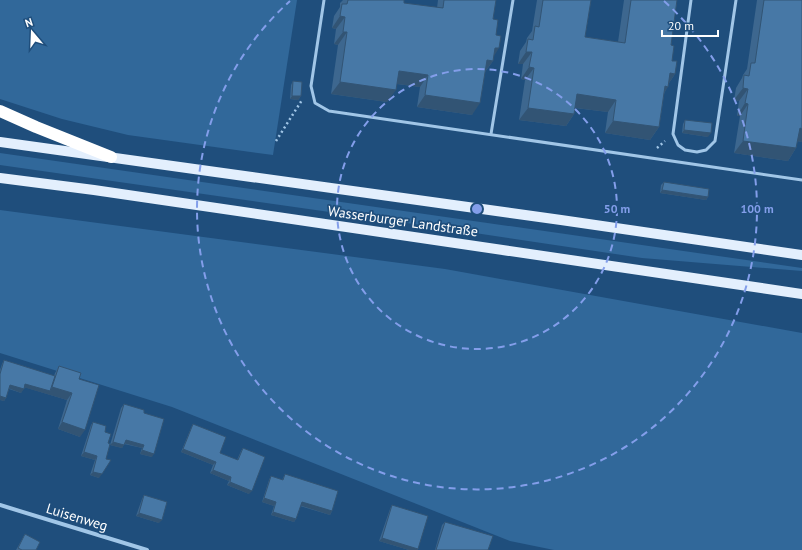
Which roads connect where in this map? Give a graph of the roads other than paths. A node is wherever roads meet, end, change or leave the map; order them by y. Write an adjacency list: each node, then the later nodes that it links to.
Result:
1 (324, 0): 6 (lane)
2 (513, 0): 6 (lane)
3 (691, 0): 4 (lane)
4 (736, 0)
5 (0, 111): 8 (highway)
6 (491, 134): 10 (lane)
7 (0, 142): 8 (main road, Wasserburger Landstraße)
8 (111, 157): 11 (main road, Wasserburger Landstraße)
9 (0, 178): 12 (main road, Wasserburger Landstraße)
10 (802, 180)
11 (802, 255)
12 (802, 294)
13 (0, 506): 14 (street, Luisenweg)
14 (148, 550)

